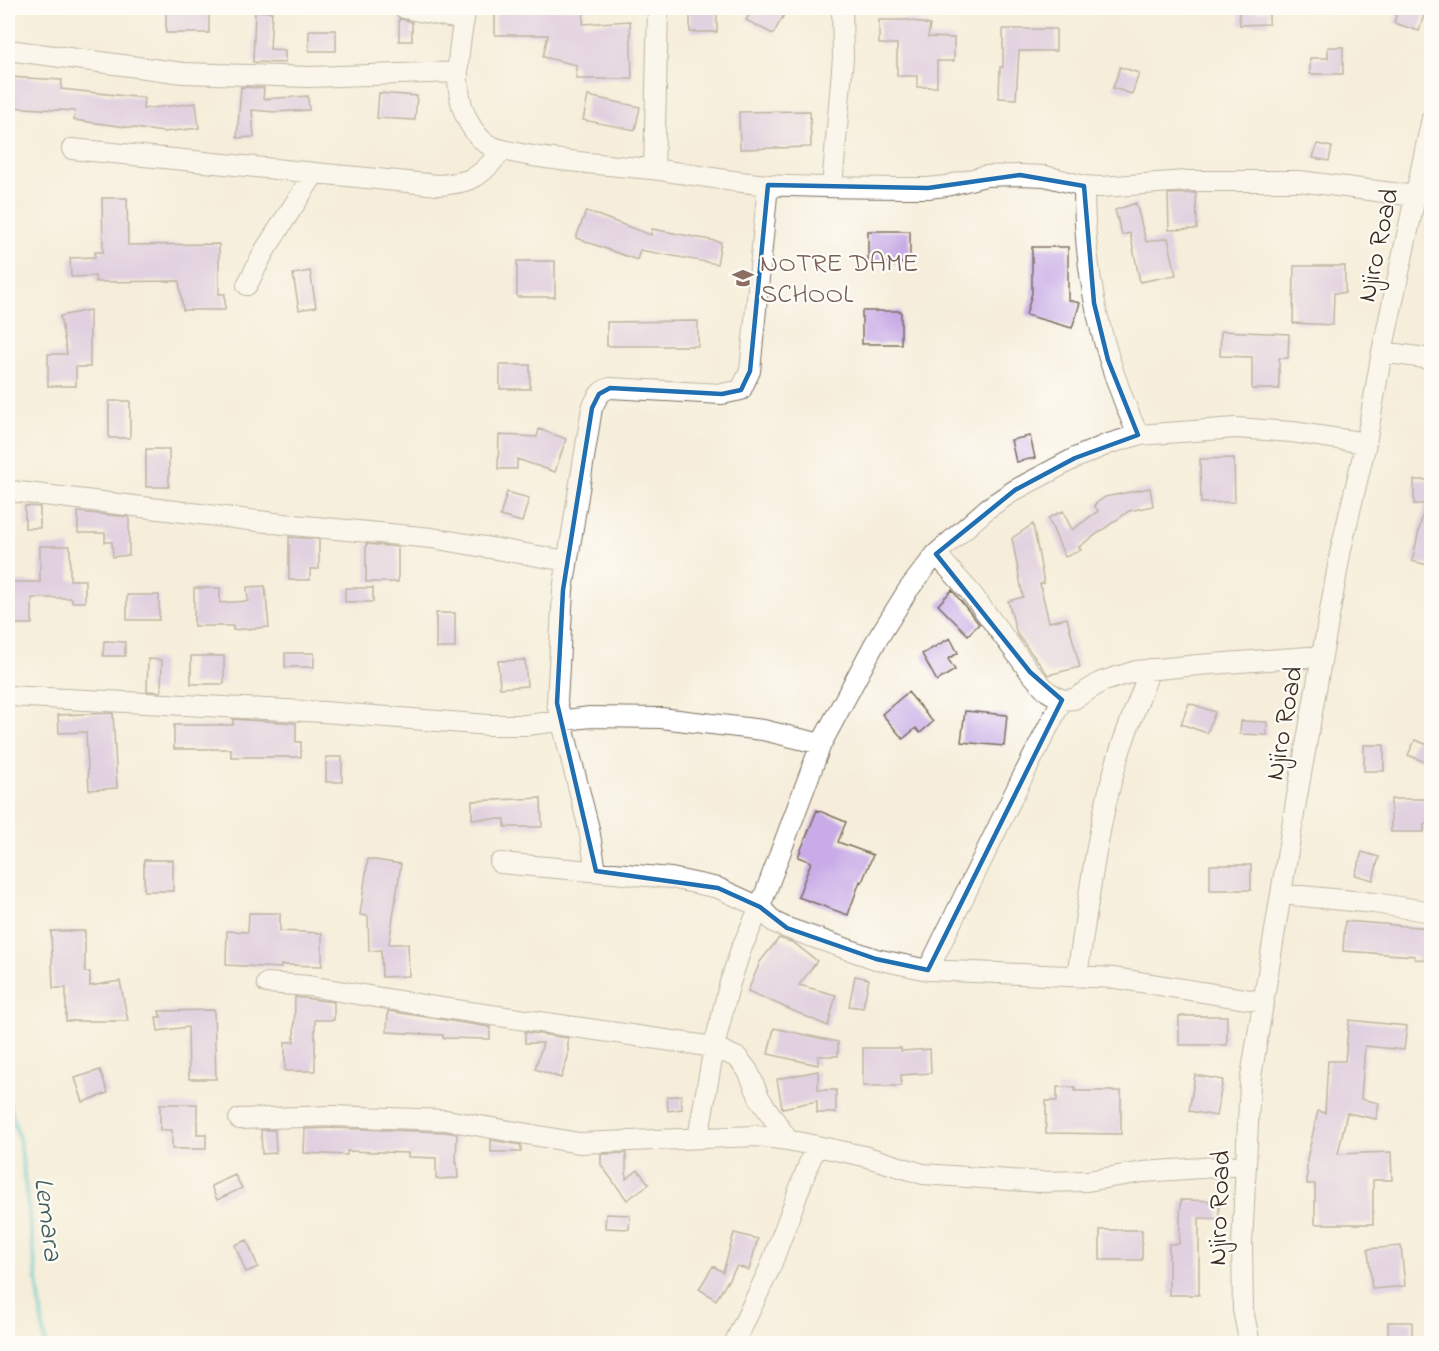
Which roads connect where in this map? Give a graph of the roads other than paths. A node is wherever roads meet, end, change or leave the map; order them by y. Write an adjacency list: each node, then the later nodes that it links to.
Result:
1 (404, 8): 4 (street)
2 (658, 8): 10 (street)
3 (842, 8): 14 (street)
4 (465, 14): 6 (street)
5 (8, 50): 6 (street)
6 (458, 72): 9 (street)
7 (1431, 118): 15 (street, Njiro Road)
8 (72, 149): 11 (street)
9 (502, 150): 10 (street); 11 (street)
10 (654, 170): 12 (street)
11 (314, 174): 16 (street)
12 (768, 184): 14 (street); 23 (street)
13 (1084, 186): 14 (street); 15 (street); 19 (street)
14 (832, 187)
15 (1415, 196): 17 (street, Njiro Road)
16 (247, 285)
17 (1382, 352): 18 (street); 20 (street, Njiro Road)
18 (1431, 359)
19 (1138, 435): 20 (street); 22 (street)
20 (1366, 443): 24 (street, Njiro Road)
21 (11, 491): 23 (street)
22 (936, 554): 27 (street); 29 (street)
23 (567, 561): 28 (street)
24 (1322, 656): 25 (street); 32 (street, Njiro Road)
25 (1150, 669): 27 (street); 36 (street)
26 (8, 696): 28 (street)
27 (1062, 700): 35 (street)
28 (560, 721): 29 (street); 31 (street)
29 (821, 744): 33 (street)
30 (500, 862): 31 (street)
31 (596, 871): 33 (street)
32 (1281, 894): 34 (street); 38 (street, Njiro Road)
33 (760, 907): 35 (street); 39 (street)
34 (1431, 912)
35 (928, 970): 36 (street)
36 (1077, 976): 38 (street)
37 (267, 983): 39 (street)
38 (1264, 1002): 44 (street, Njiro Road)
39 (714, 1047): 41 (street); 42 (street)
40 (239, 1119): 41 (street)
41 (698, 1138): 42 (street)
42 (788, 1140): 43 (street)
43 (815, 1147): 44 (street); 45 (street)
44 (1245, 1165): 46 (street, Njiro Road)
45 (734, 1344)
46 (1250, 1344)

